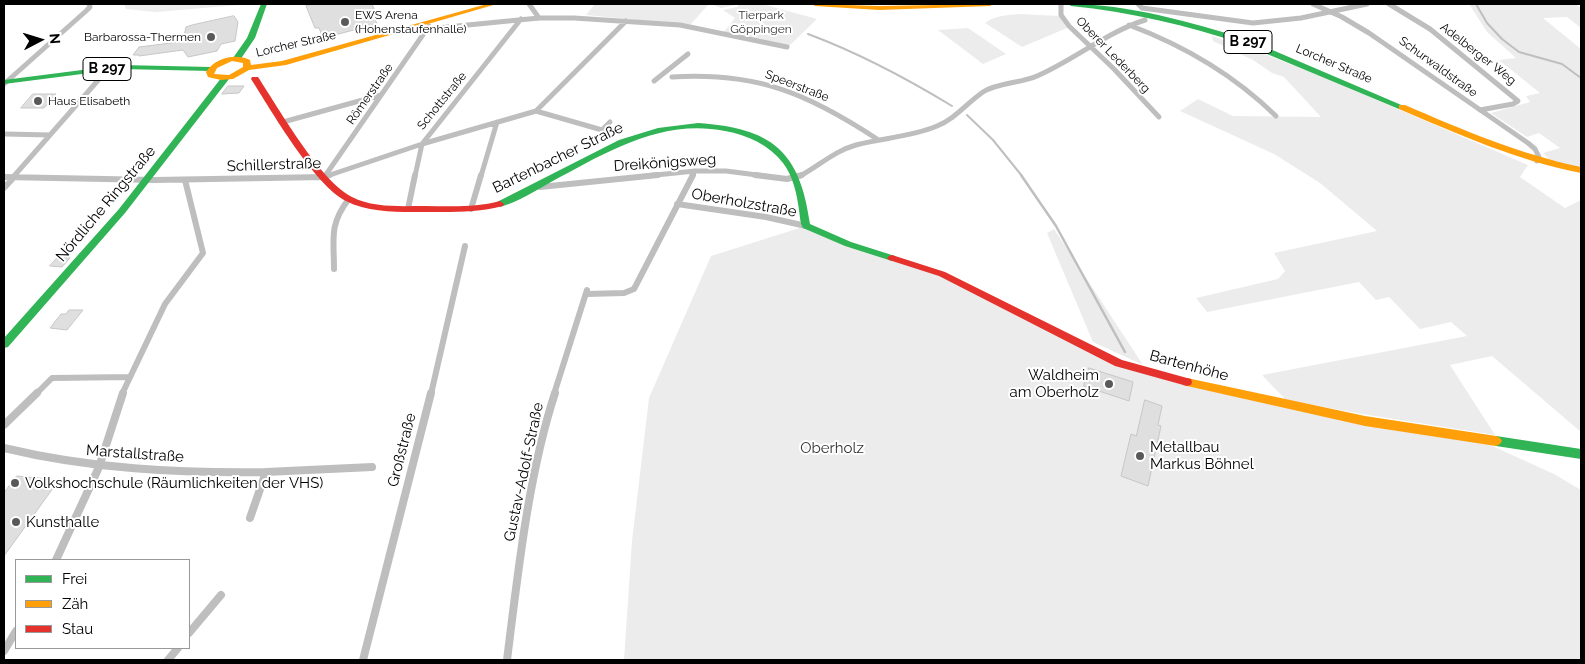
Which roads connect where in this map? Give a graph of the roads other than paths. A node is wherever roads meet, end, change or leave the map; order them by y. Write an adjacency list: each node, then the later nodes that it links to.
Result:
1 (89, 4): 30 (street)
2 (264, 4): 23 (street)
3 (494, 4): 19 (street, Lorcher Straße)
4 (529, 4): 14 (street)
5 (814, 4): 6 (street)
6 (990, 4)
7 (1061, 4): 21 (street, Oberer Lederberg)
8 (1071, 4): 44 (street, Lorcher Straße / B 297)
9 (1313, 4): 13 (street, Schurwaldstraße)
10 (1367, 4): 13 (street)
11 (1389, 4): 33 (street, Adelberger Weg)
12 (1140, 6): 13 (street)
13 (1332, 11): 33 (street, Schurwaldstraße)
14 (539, 18): 15 (street); 17 (street)
15 (522, 20): 19 (street); 43 (street, Schottstraße)
16 (1145, 20): 18 (street)
17 (626, 21): 20 (street); 34 (street)
18 (1128, 24): 21 (street); 35 (street)
19 (429, 25): 24 (street, Lorcher Straße); 32 (street, Römerstraße)
20 (787, 47)
21 (1092, 48): 36 (street, Oberer Lederberg); 42 (street)
22 (688, 54): 31 (street)
23 (237, 58): 24 (street); 26 (street, B 297)
24 (247, 68): 28 (street, Lorcher Straße)
25 (108, 69): 26 (street, B 297); 30 (street, B 297); 41 (street)
26 (211, 69): 28 (street)
27 (672, 77): 42 (street, Speerstraße)
28 (225, 79): 51 (street, Nördliche Ringstraße)
29 (255, 79): 37 (street)
30 (4, 82)
31 (654, 82)
32 (382, 95): 37 (street); 49 (street, Römerstraße)
33 (1480, 110): 44 (street, Schurwaldstraße)
34 (536, 112): 38 (street, Schillerstraße); 39 (street, Schillerstraße)
35 (1276, 116)
36 (1159, 117)
37 (283, 122): 49 (street)
38 (497, 122): 43 (street, Schillerstraße); 58 (street)
39 (610, 122)
40 (4, 134): 41 (street)
41 (50, 134): 48 (street)
42 (877, 139): 50 (street)
43 (422, 144): 49 (street, Schillerstraße); 57 (street, Schottstraße)
44 (1537, 161): 45 (street, Lorcher Straße / B 297)
45 (1581, 170)
46 (695, 171): 50 (street, Dreikönigsweg); 54 (street, Dreikönigsweg); 56 (street, Gustav-Adolf-Straße)
47 (4, 177): 48 (street, Schillerstraße)
48 (12, 177): 51 (street, Schillerstraße); 53 (street)
49 (324, 178): 52 (street, Schillerstraße); 55 (street)
50 (796, 178): 54 (street, Bartenbacher Straße); 59 (street, Bartenbacher Straße)
51 (148, 180): 52 (street, Schillerstraße); 62 (street, Nördliche Ringstraße)
52 (186, 180): 64 (street)
53 (4, 188)
54 (537, 188): 58 (street, Bartenbacher Straße)
55 (348, 200): 57 (street, Bartenbacher Straße); 61 (street)
56 (678, 204): 59 (street, Oberholzstraße); 80 (street, Gustav-Adolf-Straße)
57 (408, 209): 58 (street, Bartenbacher Straße)
58 (471, 209)
59 (809, 228): 67 (street, Bartenhöhe)
60 (465, 246): 79 (street, Großstraße)
61 (334, 269)
62 (9, 334): 63 (street, Nördliche Ringstraße)
63 (4, 344)
64 (130, 377): 65 (street); 69 (street)
65 (4, 424)
66 (4, 448): 69 (street, Marstallstraße)
67 (1581, 454)
68 (372, 467): 70 (street, Marstallstraße)
69 (100, 468): 70 (street, Marstallstraße); 72 (street)
70 (266, 472): 71 (street)
71 (250, 518)
72 (56, 559)
73 (220, 595): 74 (street)
74 (190, 632)
75 (15, 633): 77 (street)
76 (177, 649): 78 (street)
77 (4, 651)
78 (168, 660)
79 (362, 660)
80 (507, 660)

